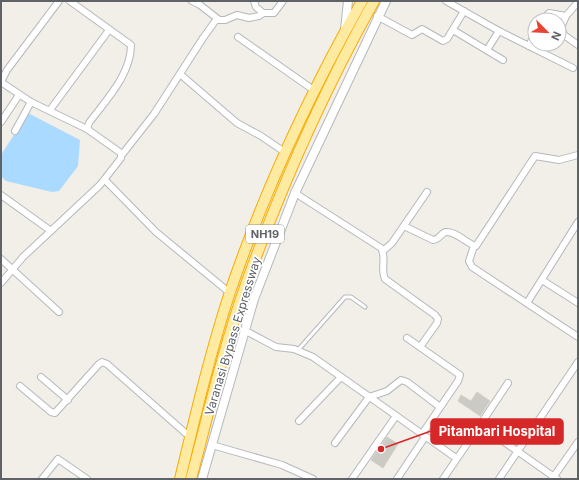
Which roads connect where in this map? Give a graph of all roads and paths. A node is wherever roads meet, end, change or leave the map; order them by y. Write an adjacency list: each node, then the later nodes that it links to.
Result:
1 (59, 1): 31 (street)
2 (70, 1): 17 (street)
3 (192, 1): 16 (street)
4 (254, 1): 13 (street)
5 (283, 1): 13 (street)
6 (348, 1): 18 (street)
7 (362, 1): 18 (highway, Varanasi Bypass Expressway / NH19)
8 (374, 1): 81 (highway, Varanasi Bypass Expressway / NH19)
9 (386, 1): 15 (street)
10 (446, 1): 12 (street)
11 (578, 2): 14 (street)
12 (464, 11): 19 (street); 20 (street)
13 (264, 13): 16 (street)
14 (567, 15)
15 (377, 16): 19 (street); 42 (street)
16 (218, 19): 29 (street)
17 (109, 30): 33 (street); 35 (street)
18 (345, 30): 30 (highway, Varanasi Bypass Expressway / NH19)
19 (453, 30): 25 (street)
20 (499, 31): 23 (street); 25 (street)
21 (238, 37): 30 (street)
22 (567, 37): 24 (street)
23 (527, 45)
24 (578, 45)
25 (487, 50): 27 (street)
26 (541, 52): 28 (street)
27 (503, 60)
28 (574, 68)
29 (180, 74): 37 (street); 39 (street)
30 (315, 91): 37 (highway, Varanasi Bypass Expressway / NH19)
31 (19, 95): 32 (street); 34 (street)
32 (31, 102): 33 (street); 36 (street)
33 (50, 110): 35 (street)
34 (1, 122)
35 (87, 129): 39 (street)
36 (15, 132)
37 (286, 153): 53 (highway, Varanasi Bypass Expressway / NH19)
38 (578, 155): 47 (street)
39 (121, 156): 40 (street)
40 (105, 180): 46 (street); 53 (street)
41 (427, 192): 45 (street)
42 (295, 193): 48 (street); 58 (street)
43 (1, 194): 46 (street)
44 (578, 222): 51 (street)
45 (404, 226): 47 (street); 48 (street)
46 (51, 231): 50 (street)
47 (474, 246): 55 (street)
48 (383, 251): 61 (street)
49 (1, 259): 50 (street)
50 (13, 269): 52 (street); 57 (street)
51 (542, 280): 54 (street); 55 (street)
52 (1, 283)
53 (230, 293): 74 (highway, Varanasi Bypass Expressway / NH19)
54 (578, 303)
55 (527, 304): 59 (street)
56 (365, 307): 62 (lane)
57 (58, 312)
58 (244, 330): 62 (street); 78 (street)
59 (578, 337)
60 (407, 338): 61 (street)
61 (420, 347): 70 (street)
62 (297, 350): 65 (street)
63 (578, 362): 79 (street)
64 (41, 377): 69 (street)
65 (341, 377): 68 (street); 72 (street)
66 (508, 383): 73 (street)
67 (20, 386): 69 (street)
68 (369, 397): 70 (street); 71 (street); 77 (street)
69 (68, 400): 74 (street)
70 (440, 407): 75 (street)
71 (396, 416): 75 (street); 87 (street)
72 (299, 421)
73 (480, 426): 79 (street); 80 (street)
74 (190, 436): 81 (highway, Varanasi Bypass Expressway / NH19)
75 (424, 436): 80 (street); 88 (street)
76 (578, 442): 82 (street)
77 (335, 443)
78 (212, 445): 85 (street); 86 (street)
79 (518, 451): 82 (street); 90 (street)
80 (456, 458): 89 (street)
81 (183, 478)
82 (554, 478)
83 (42, 479): 84 (street)
84 (87, 479)
85 (202, 479)
86 (313, 479)
87 (352, 479)
88 (397, 479)
89 (443, 479)
90 (499, 479)

